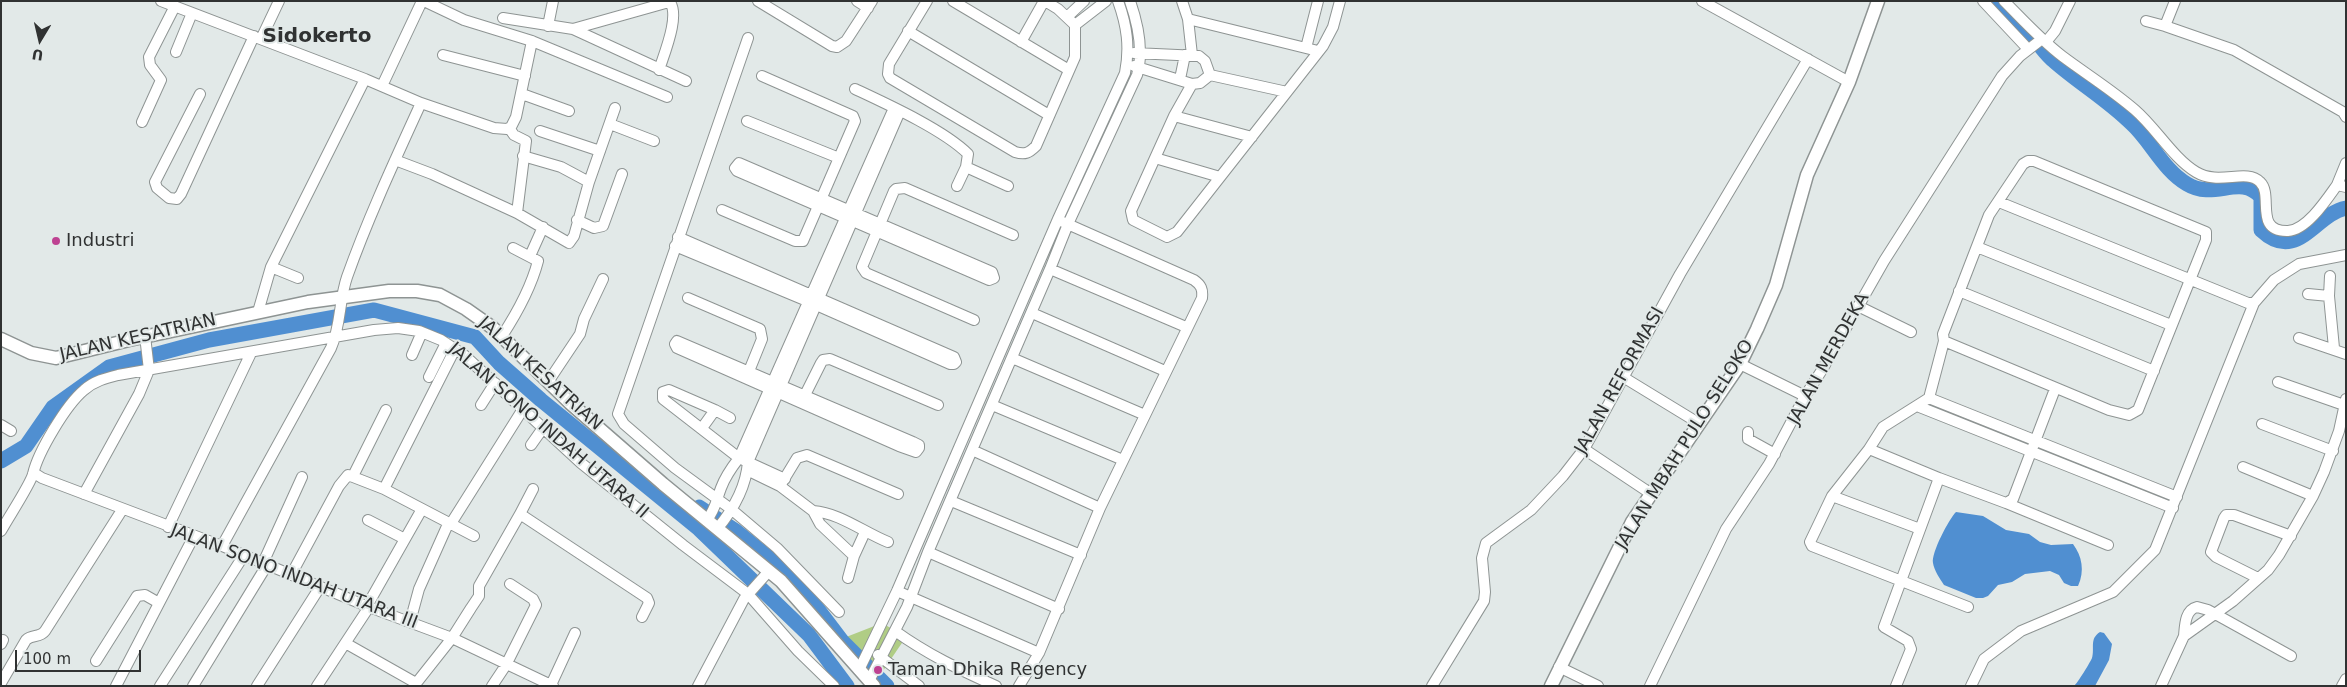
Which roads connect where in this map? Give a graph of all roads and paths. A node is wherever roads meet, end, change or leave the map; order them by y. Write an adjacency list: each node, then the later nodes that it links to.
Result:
1 (161, 1): 25 (street)
2 (279, 1): 35 (street)
3 (423, 1): 37 (street); 59 (street)
4 (553, 1): 31 (street)
5 (758, 1): 24 (street)
6 (857, 1): 24 (street)
7 (927, 1): 34 (street)
8 (953, 1): 38 (street)
9 (1045, 1): 29 (street); 38 (street)
10 (1084, 1): 29 (street)
11 (1106, 1): 29 (street)
12 (1130, 1): 43 (street)
13 (1182, 1): 28 (street)
14 (1340, 1): 41 (street)
15 (1702, 1): 47 (street)
16 (1878, 1): 57 (street, JALAN MBAH PULO SELOKO)
17 (1983, 1): 39 (street)
18 (2004, 1): 39 (street)
19 (2070, 1): 39 (street, JALAN MERDEKA)
20 (2175, 1): 32 (street)
21 (669, 2): 33 (street); 49 (street)
22 (1120, 2): 46 (street)
23 (1316, 2): 40 (street)
24 (870, 4)
25 (174, 6): 26 (street); 73 (street)
26 (192, 13): 35 (street); 42 (street)
27 (503, 18): 31 (street)
28 (1188, 20): 40 (street); 45 (street)
29 (1071, 21): 50 (street)
30 (2146, 21): 32 (street)
31 (548, 26): 33 (street)
32 (2165, 26): 69 (street)
33 (573, 29): 49 (street)
34 (908, 31): 70 (street); 70 (street)
35 (257, 37): 54 (street); 62 (street)
36 (748, 38): 108 (street)
37 (532, 41): 52 (street); 64 (street)
38 (1020, 42): 50 (street)
39 (2037, 44): 94 (street); 127 (street, JALAN MERDEKA)
40 (1306, 48): 41 (street)
41 (1318, 51): 61 (street)
42 (176, 52)
43 (1141, 53): 45 (street); 46 (street); 48 (street)
44 (443, 55): 52 (street)
45 (1188, 55): 51 (street); 55 (street)
46 (1127, 59): 48 (street); 77 (street)
47 (1808, 59): 57 (street); 156 (street, JALAN REFORMASI)
48 (1140, 67): 55 (street); 78 (street)
49 (659, 70): 56 (street)
50 (1070, 70): 70 (street)
51 (1210, 75): 58 (street); 61 (street)
52 (525, 76): 63 (street)
53 (762, 76): 83 (street)
54 (365, 79): 59 (street); 114 (street)
55 (1180, 79): 58 (street)
56 (686, 81)
57 (1849, 82): 148 (street, JALAN MBAH PULO SELOKO)
58 (1192, 84): 71 (street)
59 (382, 86): 65 (street)
60 (855, 89): 67 (street)
61 (1287, 92): 79 (street)
62 (200, 94)
63 (522, 94): 68 (street); 75 (street)
64 (667, 97)
65 (421, 103): 75 (street); 85 (street)
66 (615, 108): 74 (street)
67 (897, 110): 87 (street); 100 (street)
68 (569, 111)
69 (2345, 112)
70 (1049, 114)
71 (1174, 116): 79 (street); 84 (street)
72 (747, 121): 83 (street)
73 (142, 122)
74 (610, 124): 80 (street); 81 (street)
75 (509, 128): 82 (street)
76 (540, 130): 81 (street)
77 (1099, 130): 78 (street); 95 (street)
78 (1110, 135): 95 (street)
79 (1252, 137): 89 (street)
80 (654, 141)
81 (600, 151): 91 (street)
82 (523, 156): 91 (street); 99 (street)
83 (839, 158): 96 (street)
84 (1155, 158): 89 (street); 89 (street)
85 (396, 160): 99 (street); 125 (street)
86 (2346, 163): 94 (street)
87 (966, 167): 92 (street); 93 (street)
88 (622, 174): 102 (street)
89 (1220, 176)
90 (763, 177): 96 (street)
91 (589, 182): 102 (street)
92 (958, 186)
93 (1008, 186)
94 (2341, 186)
95 (1079, 187): 101 (street); 103 (street)
96 (821, 202): 98 (street); 100 (street)
97 (1999, 202): 109 (street); 119 (street); 119 (street)
98 (722, 210)
99 (517, 212): 104 (street)
100 (850, 215): 105 (street); 124 (street)
101 (1058, 219): 103 (street); 106 (street)
102 (577, 220): 104 (street)
103 (1068, 224): 106 (street); 132 (street)
104 (543, 227): 112 (street)
105 (879, 228): 107 (street); 113 (street); 130 (street)
106 (1057, 234): 115 (street); 150 (street)
107 (1013, 235)
108 (676, 242): 124 (street); 213 (street)
109 (1977, 246): 120 (street); 131 (street)
110 (514, 248): 112 (street)
111 (2346, 255): 126 (street)
112 (530, 256): 137 (street)
113 (944, 256)
114 (271, 267): 117 (street); 128 (street)
115 (1050, 269): 129 (street); 132 (street)
116 (2330, 276): 122 (street)
117 (298, 278)
118 (603, 279): 157 (street)
119 (2190, 279): 126 (street); 131 (street)
120 (1959, 291): 141 (street); 152 (street)
121 (2308, 294): 122 (street)
122 (2329, 296): 143 (street)
123 (688, 298): 154 (street)
124 (813, 300): 135 (street); 162 (street)
125 (341, 302): 128 (street, JALAN KESATRIAN); 136 (street); 137 (street, JALAN KESATRIAN)
126 (2254, 304): 210 (street)
127 (1858, 306): 134 (street); 164 (street, JALAN MERDEKA)
128 (258, 312): 140 (street, JALAN KESATRIAN)
129 (1032, 314): 147 (street); 151 (street)
130 (974, 320)
131 (2171, 325): 152 (street)
132 (1186, 327): 151 (street)
133 (422, 332): 136 (street, JALAN SONO INDAH UTARA II); 142 (street, JALAN SONO INDAH UTARA II); 146 (street)
134 (1911, 332)
135 (891, 334): 135 (street)
136 (336, 335): 144 (street, JALAN SONO INDAH UTARA II); 234 (street)
137 (502, 336): 157 (street, JALAN KESATRIAN)
138 (2299, 338): 143 (street)
139 (1, 339): 140 (street, JALAN KESATRIAN)
140 (146, 340): 149 (street)
141 (1944, 341): 163 (street); 165 (street)
142 (450, 346): 155 (street); 160 (street, JALAN SONO INDAH UTARA II); 203 (street)
143 (2334, 348): 145 (street)
144 (252, 353): 149 (street, JALAN SONO INDAH UTARA II); 224 (street)
145 (2346, 354)
146 (412, 355)
147 (1012, 358): 153 (street); 175 (street)
148 (1740, 364): 164 (street); 177 (street, JALAN MBAH PULO SELOKO)
149 (149, 368): 197 (street, JALAN SONO INDAH UTARA II); 206 (street)
150 (993, 369): 153 (street); 158 (street)
151 (1165, 371): 175 (street)
152 (2154, 371): 163 (street)
153 (1005, 374): 161 (street)
154 (747, 375): 154 (street); 162 (street)
155 (429, 377)
156 (1623, 377): 177 (street); 187 (street, JALAN REFORMASI)
157 (548, 382): 222 (street, JALAN KESATRIAN)
158 (988, 382): 161 (street); 196 (street)
159 (2278, 382): 167 (street)
160 (495, 383): 168 (street); 173 (street, JALAN SONO INDAH UTARA II)
161 (1000, 386): 170 (street)
162 (775, 387): 166 (street); 194 (street)
163 (2055, 389): 185 (street)
164 (1805, 396): 192 (street, JALAN MERDEKA)
165 (1929, 398): 171 (street); 185 (street)
166 (803, 399): 169 (street); 182 (street)
167 (2345, 402): 190 (street)
168 (481, 405)
169 (938, 405)
170 (992, 406): 189 (street); 193 (street)
171 (1917, 406): 188 (street); 191 (street)
172 (386, 410): 199 (street)
173 (523, 410): 180 (street, JALAN SONO INDAH UTARA II); 223 (street)
174 (715, 410): 176 (street); 181 (street); 181 (street)
175 (1145, 415): 193 (street)
176 (730, 418)
177 (1700, 424): 205 (street, JALAN MBAH PULO SELOKO)
178 (2262, 424): 190 (street)
179 (1, 425): 183 (street)
180 (543, 428): 186 (street); 247 (street, JALAN SONO INDAH UTARA II)
181 (702, 428): 194 (street)
182 (871, 429)
183 (11, 431)
184 (1748, 432): 192 (street)
185 (2035, 440): 191 (street); 210 (street)
186 (531, 445)
187 (1584, 449): 205 (street); 285 (street, JALAN REFORMASI)
188 (1869, 449): 201 (street); 208 (street)
189 (972, 450): 198 (street); 215 (street)
190 (2333, 451): 209 (street)
191 (2031, 452): 212 (street); 216 (street)
192 (1775, 454): 288 (street, JALAN MERDEKA)
193 (1123, 460): 215 (street)
194 (745, 463): 202 (street); 213 (street); 219 (street)
195 (2243, 467): 209 (street)
196 (950, 471): 198 (street); 248 (street)
197 (34, 473): 206 (street, JALAN SONO INDAH UTARA III); 226 (street, JALAN SONO INDAH UTARA II)
198 (961, 475): 211 (street)
199 (353, 476): 203 (street); 241 (street)
200 (302, 477): 239 (street)
201 (1939, 478): 212 (street); 225 (street)
202 (783, 482): 207 (street); 218 (street)
203 (384, 489): 214 (street)
204 (533, 490): 220 (street)
205 (1650, 493): 268 (street, JALAN MBAH PULO SELOKO)
206 (84, 494): 217 (street, JALAN SONO INDAH UTARA III)
207 (898, 494)
208 (1832, 496): 225 (street); 244 (street)
209 (2313, 496): 230 (street)
210 (2178, 497): 216 (street)
211 (951, 500): 235 (street); 237 (street)
212 (2006, 503): 233 (street)
213 (717, 504): 219 (street); 222 (street)
214 (422, 508): 223 (street); 231 (street)
215 (1100, 508): 237 (street)
216 (2173, 508): 290 (street)
217 (122, 510): 224 (street, JALAN SONO INDAH UTARA III); 271 (street)
218 (813, 511): 227 (street); 238 (street)
219 (728, 513): 222 (street); 254 (street)
220 (520, 514): 256 (street); 261 (street)
221 (368, 520): 231 (street)
222 (713, 523): 240 (street, JALAN KESATRIAN)
223 (449, 524): 229 (street); 257 (street)
224 (168, 527): 228 (street, JALAN SONO INDAH UTARA III)
225 (1920, 529): 244 (street)
226 (1, 531)
227 (865, 532): 232 (street); 238 (street)
228 (194, 536): 234 (street, JALAN SONO INDAH UTARA III); 250 (street)
229 (474, 536)
230 (2291, 536): 243 (street); 243 (street)
231 (404, 539): 251 (street)
232 (888, 542)
233 (2108, 544)
234 (222, 546): 236 (street, JALAN SONO INDAH UTARA III)
235 (928, 552): 249 (street); 253 (street)
236 (244, 555): 239 (street, JALAN SONO INDAH UTARA III); 277 (street)
237 (1081, 555): 253 (street)
238 (854, 556): 242 (street)
239 (265, 564): 241 (street, JALAN SONO INDAH UTARA III); 278 (street)
240 (767, 573): 247 (street); 266 (street, JALAN KESATRIAN)
241 (291, 575): 246 (street, JALAN SONO INDAH UTARA III)
242 (848, 578)
243 (2258, 578): 255 (street)
244 (1901, 581): 252 (street); 289 (street)
245 (510, 584): 267 (street)
246 (320, 587): 251 (street, JALAN SONO INDAH UTARA III); 279 (street)
247 (751, 590): 275 (street); 281 (street, JALAN SONO INDAH UTARA II)
248 (894, 596): 249 (street); 266 (street)
249 (909, 602): 258 (street); 263 (street)
250 (159, 603): 265 (street); 276 (street)
251 (368, 607): 257 (street, JALAN SONO INDAH UTARA III); 262 (street)
252 (1968, 607)
253 (1059, 609): 263 (street)
254 (839, 612)
255 (2215, 614): 260 (street); 260 (street); 264 (street)
256 (642, 617)
257 (410, 622): 261 (street, JALAN SONO INDAH UTARA III)
258 (895, 631): 269 (street); 283 (street)
259 (575, 633): 274 (street)
260 (2184, 636): 291 (street)
261 (452, 638): 267 (street, JALAN SONO INDAH UTARA III); 272 (street)
262 (347, 644): 272 (street); 273 (street)
263 (1039, 653): 284 (street)
264 (2290, 656)
265 (96, 661)
266 (864, 661): 269 (street, JALAN KESATRIAN); 269 (street)
267 (506, 666): 274 (street, JALAN SONO INDAH UTARA III); 280 (street)
268 (1560, 667): 286 (street, JALAN MBAH PULO SELOKO); 287 (street)
269 (875, 674): 282 (street)
270 (2346, 679): 292 (street)
271 (1, 683)
272 (415, 684)
273 (320, 685)
274 (552, 685)
275 (699, 685)
276 (116, 686)
277 (160, 686)
278 (193, 686)
279 (258, 686)
280 (492, 686)
281 (834, 686)
282 (919, 686)
283 (996, 686)
284 (1019, 686)
285 (1433, 686)
286 (1551, 686)
287 (1598, 686)
288 (1650, 686)
289 (1896, 686)
290 (1971, 686)
291 (2161, 686)
292 (2342, 686)

